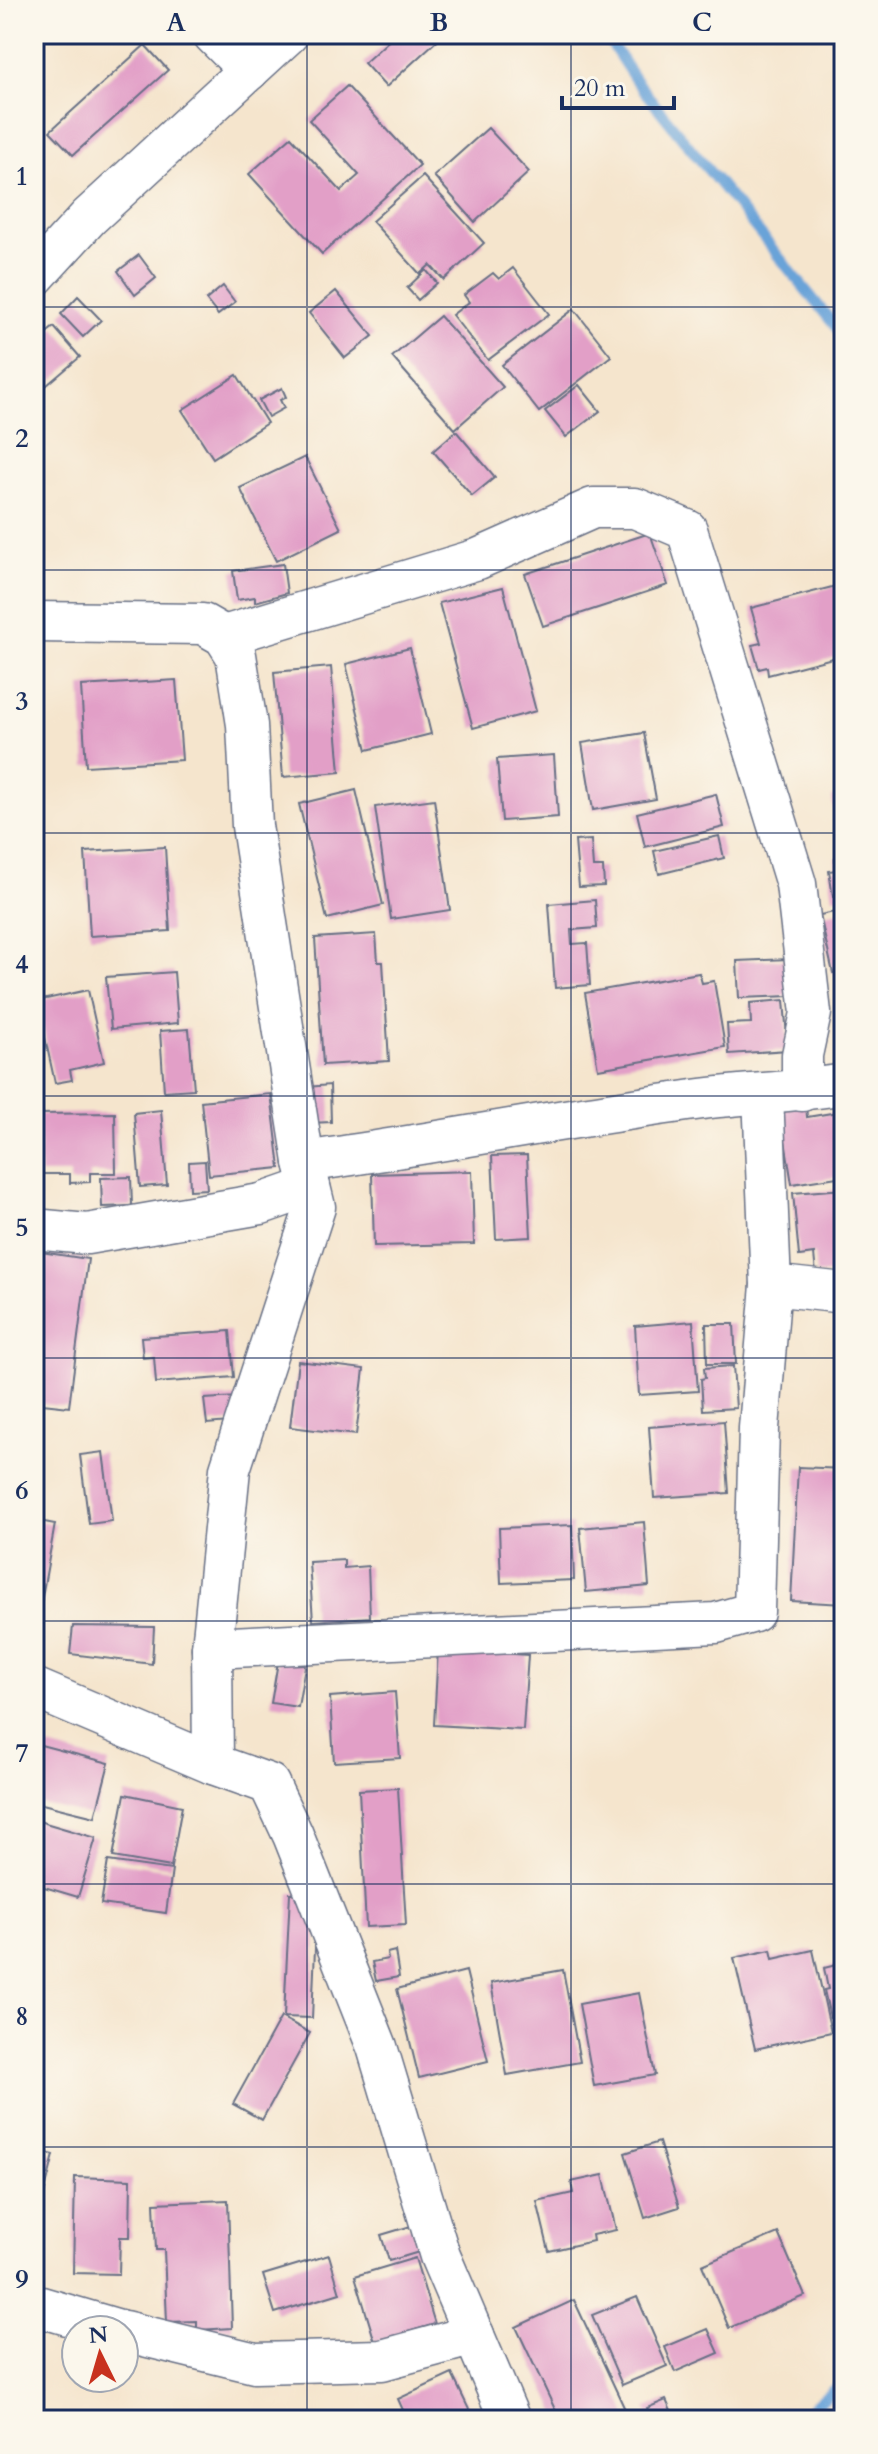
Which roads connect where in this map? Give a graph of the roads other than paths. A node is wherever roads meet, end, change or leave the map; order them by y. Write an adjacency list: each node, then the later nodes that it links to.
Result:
1 (213, 34): 3 (street)
2 (288, 34): 3 (street)
3 (249, 70): 4 (street)
4 (34, 277)
5 (34, 622): 6 (street)
6 (224, 636): 8 (street); 9 (street)
7 (844, 1084): 8 (street)
8 (783, 1093): 9 (street); 11 (street)
9 (307, 1174): 10 (street); 13 (street)
10 (34, 1229)
11 (771, 1285): 12 (street); 13 (street)
12 (844, 1293)
13 (212, 1648): 15 (street)
14 (34, 1688): 15 (street)
15 (213, 1764): 18 (street)
16 (34, 2305): 17 (street)
17 (64, 2314)
18 (474, 2335): 19 (street); 20 (street)
19 (140, 2336)
20 (510, 2420)

